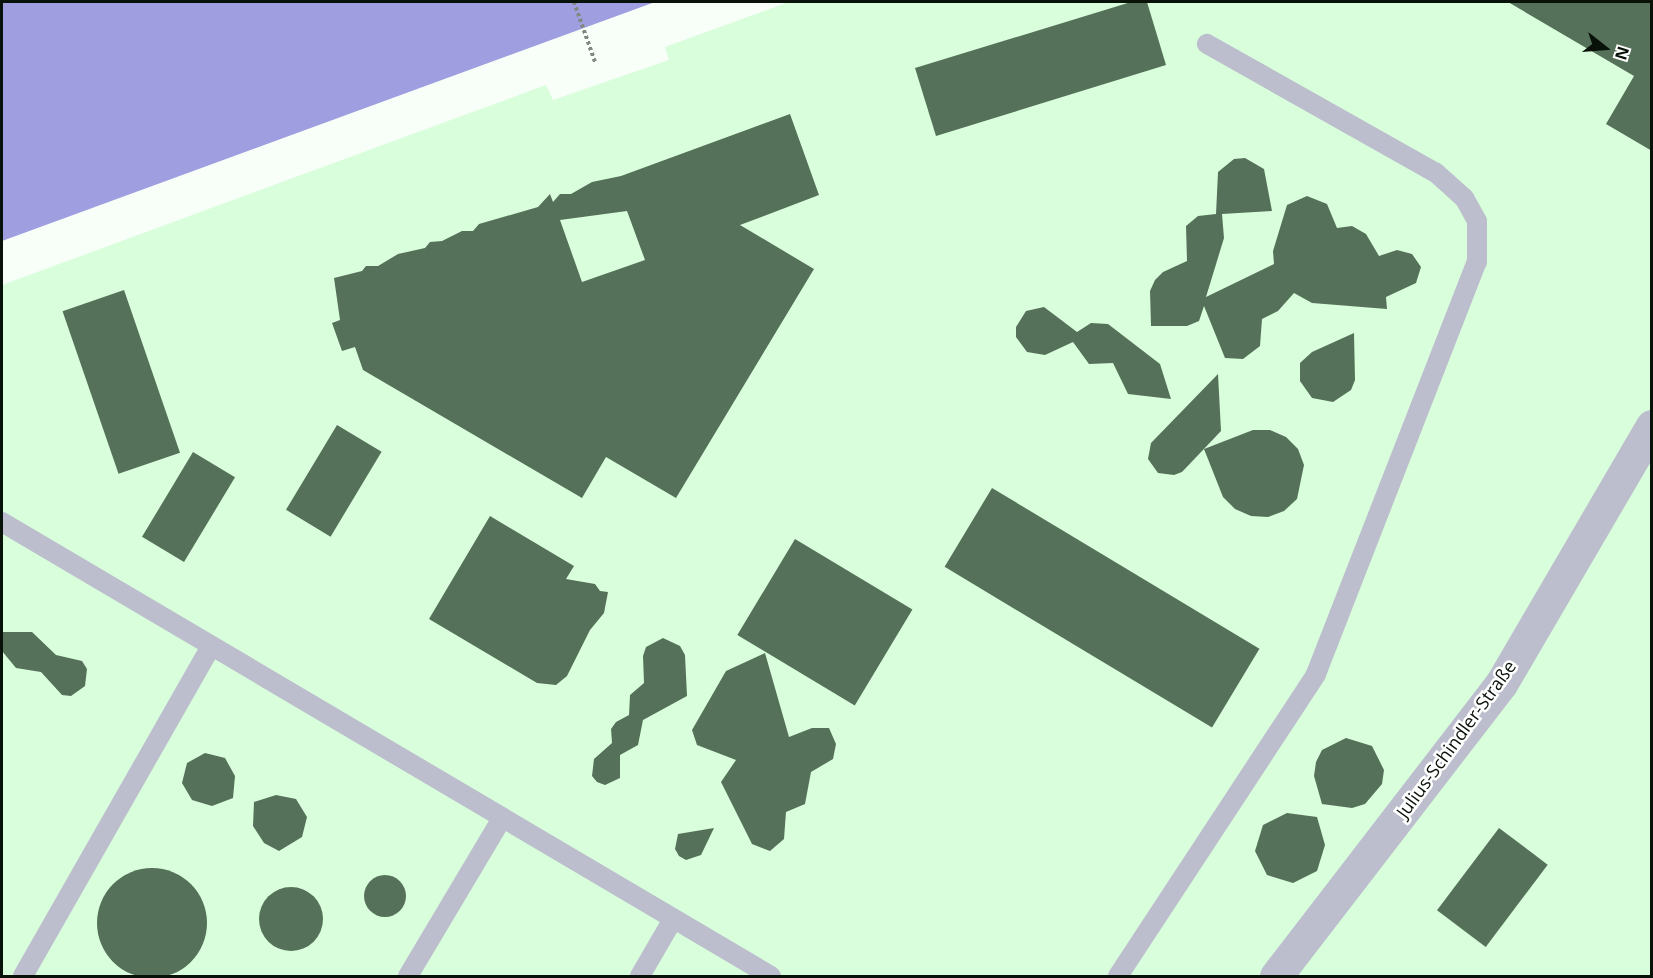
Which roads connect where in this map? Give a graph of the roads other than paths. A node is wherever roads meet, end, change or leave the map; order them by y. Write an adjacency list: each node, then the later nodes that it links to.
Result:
1 (1208, 44): 11 (lane)
2 (1651, 427): 12 (street, Julius-Schindler-Straße)
3 (2, 522): 4 (lane)
4 (211, 647): 5 (lane); 7 (lane)
5 (501, 820): 6 (lane); 8 (lane)
6 (673, 919): 9 (lane); 10 (lane)
7 (23, 976)
8 (408, 976)
9 (640, 976)
10 (771, 976)
11 (1118, 976)
12 (1276, 976)

